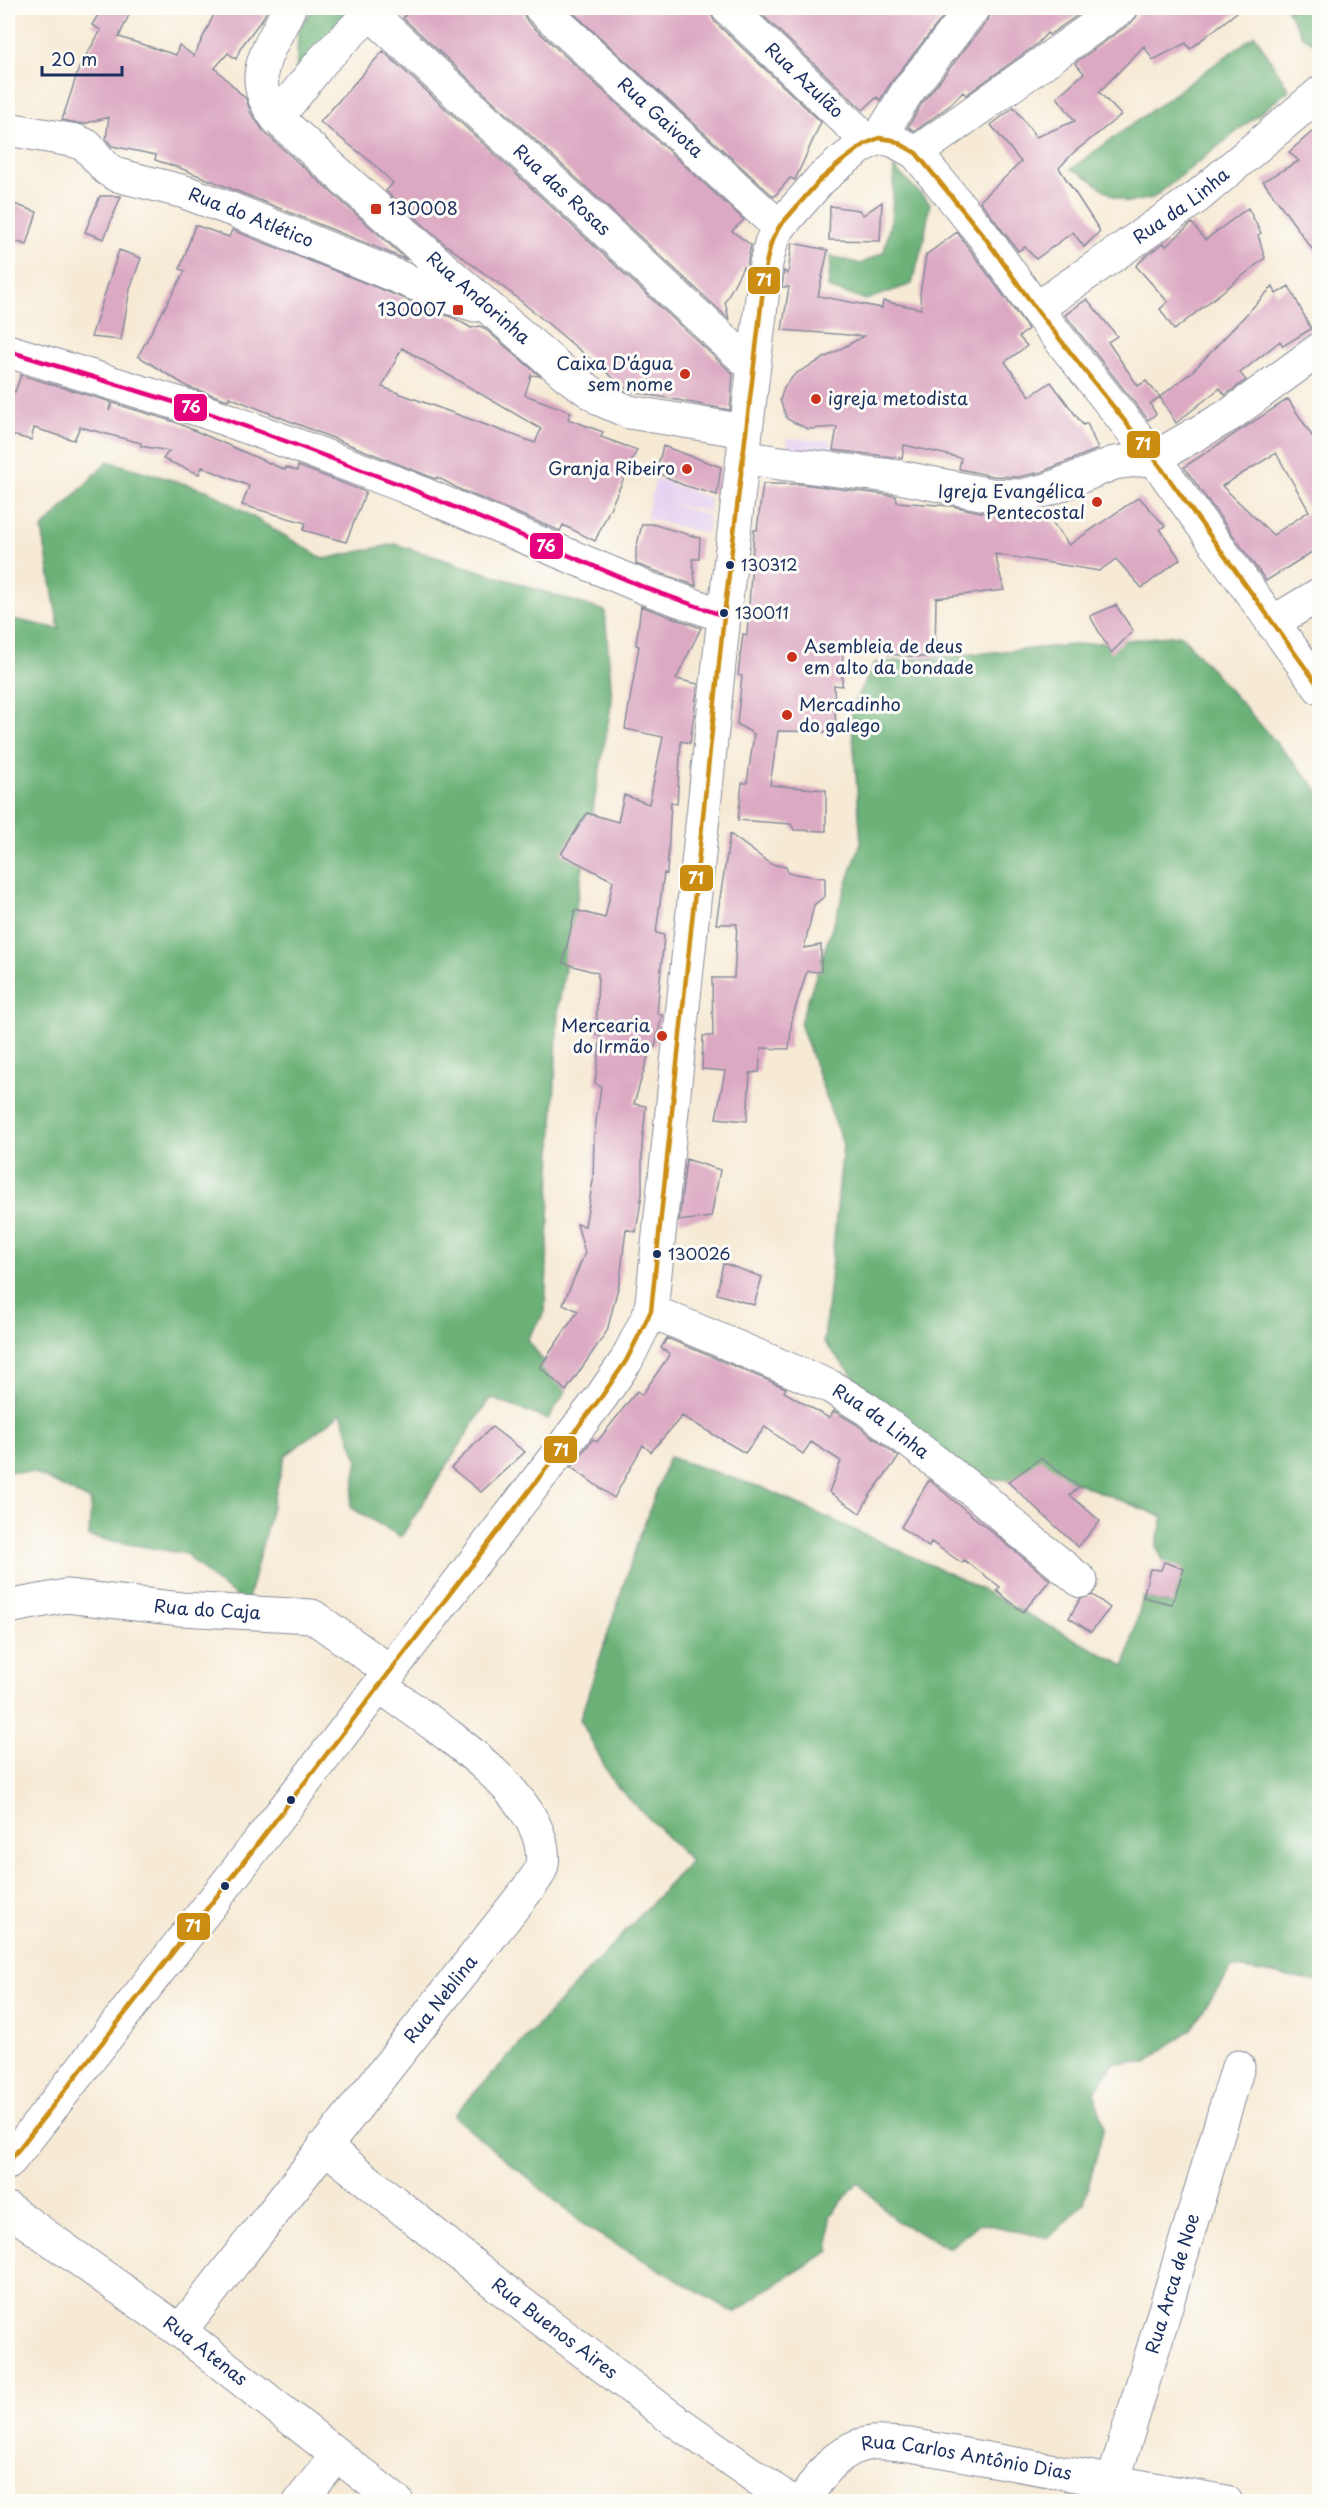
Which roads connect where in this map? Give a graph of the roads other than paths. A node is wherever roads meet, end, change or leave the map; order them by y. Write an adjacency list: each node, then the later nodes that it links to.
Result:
1 (289, 8): 8 (street)
2 (542, 8): 12 (street, Rua Gaivota)
3 (728, 8): 10 (street, Rua Azulão)
4 (973, 8): 10 (street)
5 (1120, 8): 11 (street)
6 (373, 10): 8 (street); 17 (street, Rua das Rosas)
7 (1320, 93): 13 (street, Rua da Linha)
8 (269, 106): 14 (street, Rua Andorinha)
9 (8, 129): 14 (street, Rua do Atlético)
10 (867, 137): 11 (street); 12 (street)
11 (916, 153): 13 (street)
12 (779, 227): 17 (street)
13 (1036, 309): 19 (street)
14 (497, 312): 18 (street, Rua Andorinha)
15 (1320, 349): 19 (street)
16 (8, 351): 21 (street)
17 (753, 367): 18 (street)
18 (744, 444): 19 (street, Rua Andorinha); 21 (street)
19 (1154, 458): 22 (street)
20 (1320, 594): 22 (street)
21 (724, 616): 24 (street)
22 (1272, 624): 23 (street)
23 (1320, 688)
24 (651, 1311): 25 (street, Rua da Linha); 27 (street)
25 (1081, 1581)
26 (8, 1607): 27 (street, Rua do Caja)
27 (385, 1679): 29 (street, Rua Neblina); 30 (street)
28 (1238, 2067): 34 (street, Rua Arca de Noe)
29 (324, 2146): 32 (street, Rua Neblina); 37 (street, Rua Buenos Aires)
30 (8, 2163)
31 (8, 2209): 32 (street, Rua Atenas)
32 (180, 2331): 33 (street, Rua Atenas)
33 (337, 2455): 35 (street); 36 (street, Rua Atenas)
34 (1110, 2492): 38 (street, Rua Carlos Antônio Dias); 39 (street, Rua Carlos Antônio Dias)
35 (300, 2502)
36 (397, 2502)
37 (791, 2502)
38 (802, 2502)
39 (1226, 2502)

